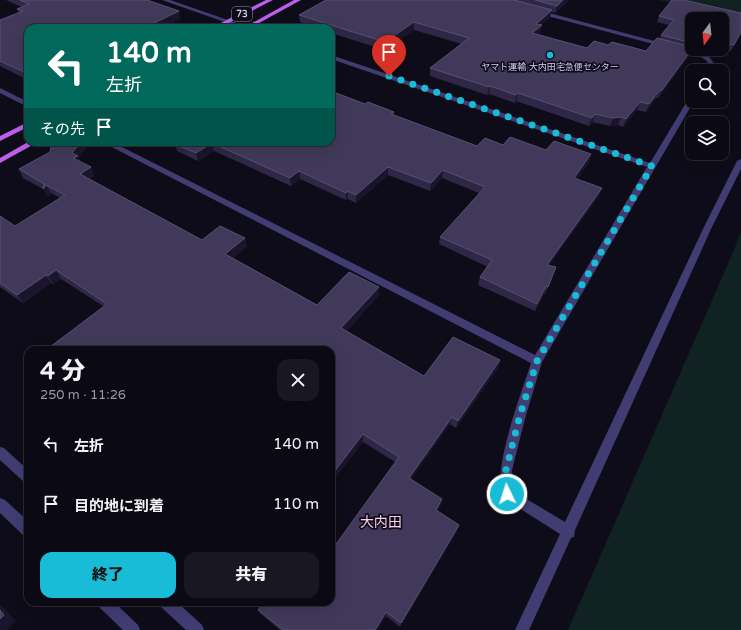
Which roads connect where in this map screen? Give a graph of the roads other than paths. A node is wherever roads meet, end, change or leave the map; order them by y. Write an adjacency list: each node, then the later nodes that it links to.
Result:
1 (165, 0): 5 (street)
2 (270, 0): 5 (main road, 73)
3 (298, 0): 8 (main road, 73)
4 (532, 10): 10 (street)
5 (228, 21): 6 (main road, 73); 7 (street)
6 (222, 24)
7 (236, 24)
8 (254, 24)
9 (335, 57): 20 (street)
10 (711, 64)
11 (0, 90): 12 (street)
12 (24, 103)
13 (686, 108): 20 (street)
14 (24, 126): 15 (main road)
15 (0, 139)
16 (27, 146): 18 (main road)
17 (114, 146): 21 (street)
18 (0, 161)
19 (741, 162): 26 (street)
20 (652, 166): 21 (street)
21 (537, 361): 26 (street)
22 (0, 452): 23 (street)
23 (24, 474)
24 (0, 504): 25 (street)
25 (24, 526)
26 (569, 532): 31 (street)
27 (108, 606): 29 (street)
28 (170, 606): 30 (street)
29 (133, 630)
30 (197, 630)
31 (522, 630)

